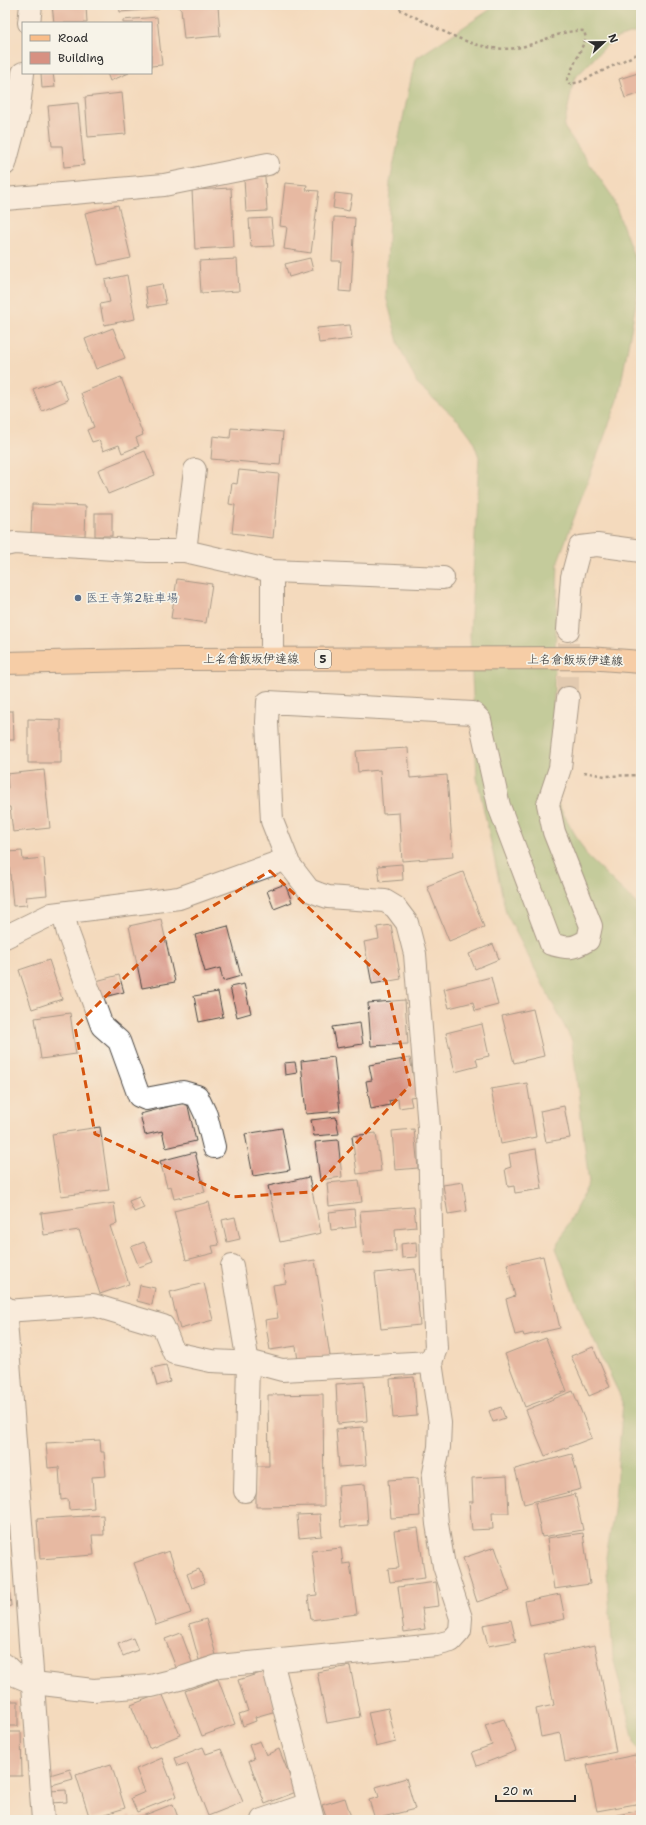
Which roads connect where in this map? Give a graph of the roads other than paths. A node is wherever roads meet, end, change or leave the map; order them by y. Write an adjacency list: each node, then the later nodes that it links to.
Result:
1 (31, 5): 2 (street)
2 (29, 22)
3 (23, 74): 4 (street)
4 (5, 164)
5 (268, 164): 6 (street)
6 (5, 199)
7 (195, 470): 9 (street)
8 (5, 545): 9 (street)
9 (185, 551): 11 (street)
10 (641, 551): 13 (street)
11 (272, 571): 12 (street); 14 (street)
12 (443, 578)
13 (568, 630)
14 (272, 659): 15 (main road, 上名倉飯坂伊達線 / 5); 16 (main road, 上名倉飯坂伊達線 / 5)
15 (641, 662)
16 (5, 663)
17 (568, 698): 18 (street)
18 (287, 859): 19 (street); 25 (street)
19 (63, 913): 20 (street); 21 (street)
20 (5, 937)
21 (214, 1147)
22 (232, 1266): 26 (street)
23 (5, 1307): 24 (street)
24 (5, 1311): 26 (street); 28 (street)
25 (431, 1362): 26 (street); 29 (street)
26 (248, 1363): 27 (street)
27 (245, 1491)
28 (13, 1508): 31 (street)
29 (272, 1661): 31 (street); 32 (street)
30 (5, 1665): 31 (street)
31 (34, 1683): 33 (street)
32 (311, 1812): 34 (street)
33 (43, 1820)
34 (262, 1820)

